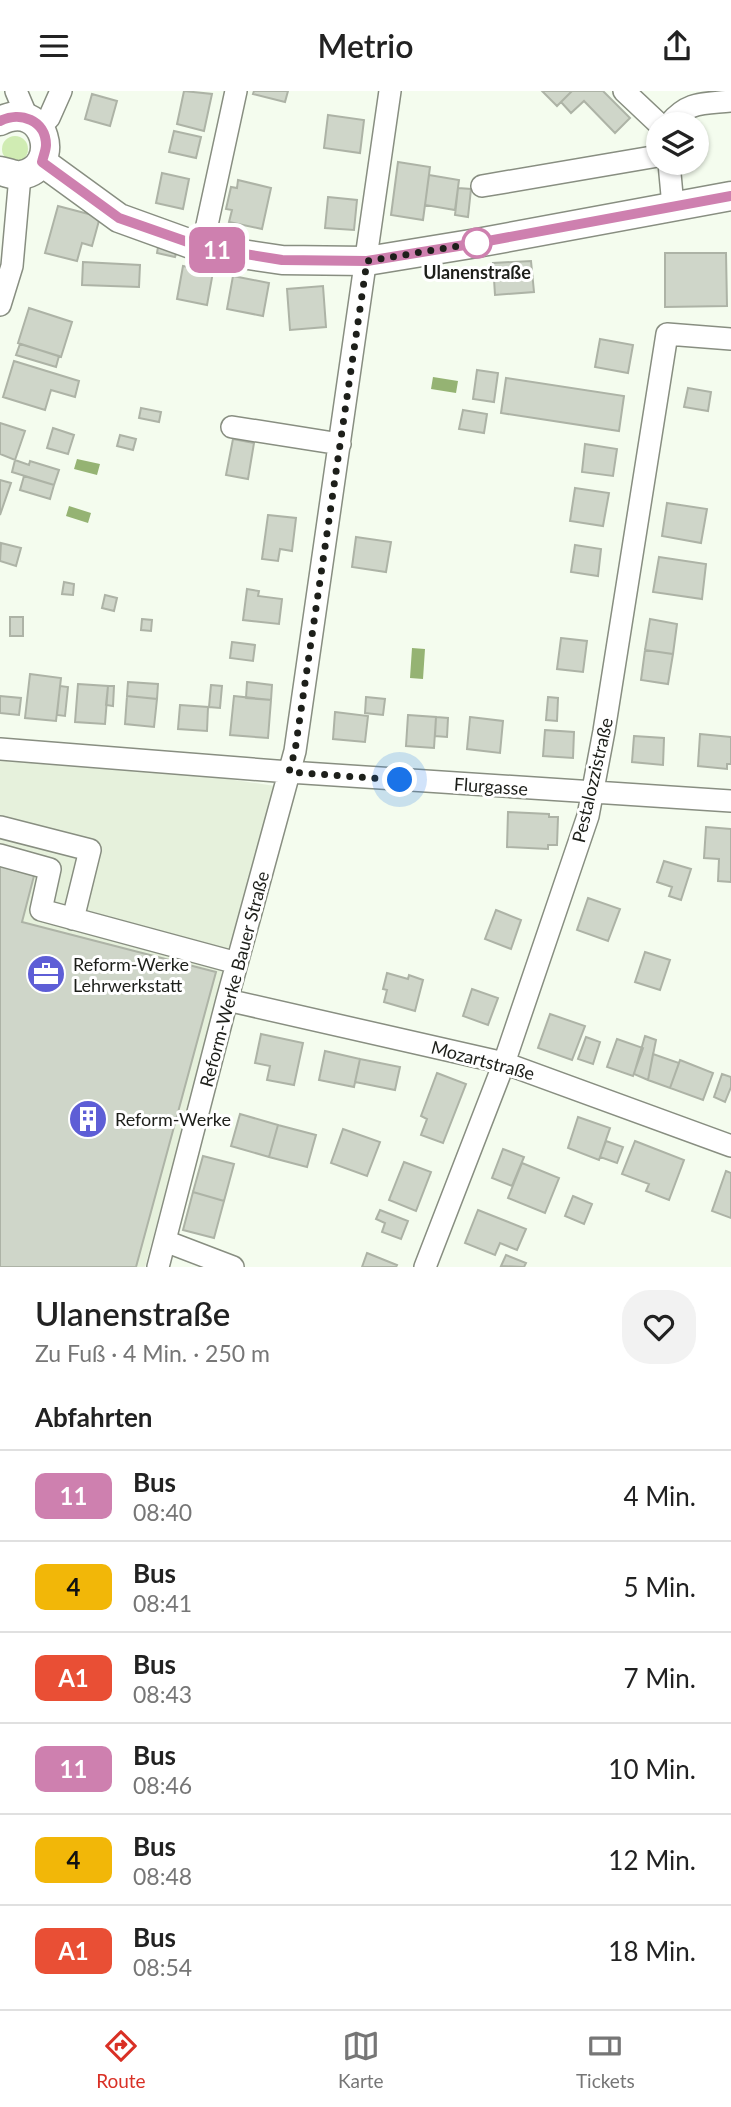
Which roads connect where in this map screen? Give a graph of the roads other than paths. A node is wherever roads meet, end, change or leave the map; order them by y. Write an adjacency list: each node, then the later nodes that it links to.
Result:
1 (16, 91): 9 (street)
2 (61, 91): 9 (street)
3 (236, 91): 16 (street)
4 (390, 91): 17 (street)
5 (624, 91): 7 (street)
6 (731, 101): 8 (street)
7 (646, 112)
8 (679, 112)
9 (22, 122): 11 (main road)
10 (646, 158): 13 (street)
11 (20, 169): 16 (main road); 18 (street)
12 (670, 175): 15 (street)
13 (482, 186)
14 (731, 196): 15 (main road)
15 (673, 206): 17 (main road)
16 (202, 247): 17 (main road)
17 (367, 261): 21 (street)
18 (0, 305)
19 (731, 339): 24 (street, Pestalozzistraße)
20 (232, 427): 21 (street)
21 (340, 444): 23 (street)
22 (0, 750): 23 (street, Flurgasse)
23 (289, 772): 24 (street, Flurgasse); 29 (street, Reform-Werke Bauer Straße)
24 (593, 793): 25 (street, Flurgasse); 31 (street, Pestalozzistraße)
25 (731, 801)
26 (0, 827): 28 (street)
27 (0, 855): 28 (street)
28 (73, 919): 29 (street)
29 (237, 963): 30 (street, Reform-Werke Bauer Straße)
30 (227, 1000): 31 (street, Mozartstraße); 33 (street, Reform-Werke Bauer Straße)
31 (504, 1063): 32 (street, Mozartstraße); 36 (street, Pestalozzistraße)
32 (731, 1146)
33 (165, 1241): 34 (street, Reform-Werke Bauer Straße); 35 (street)
34 (158, 1267)
35 (233, 1267)
36 (425, 1267)

